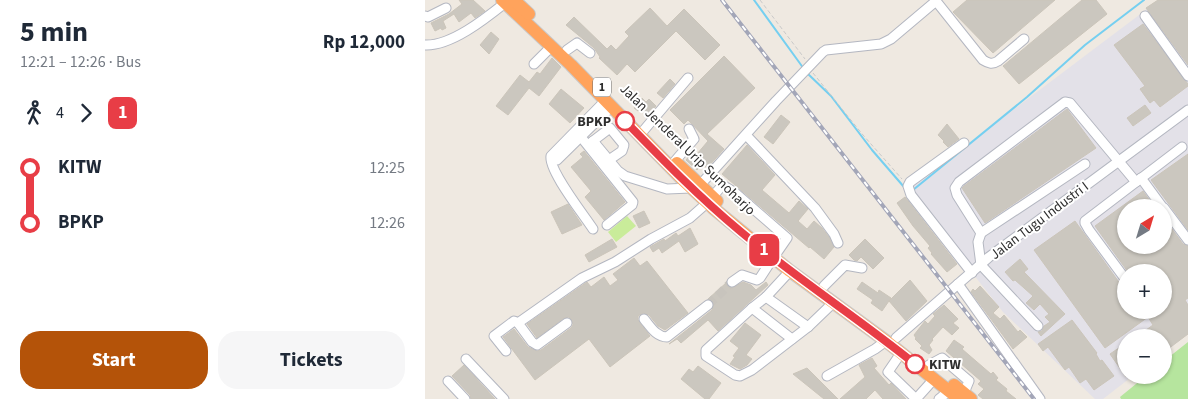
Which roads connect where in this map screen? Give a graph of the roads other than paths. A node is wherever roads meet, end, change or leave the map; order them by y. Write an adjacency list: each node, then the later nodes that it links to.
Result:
1 (936, 0): 6 (street); 18 (street)
2 (507, 1): 7 (street); 8 (highway, Jalan Jenderal Urip Sumoharjo / 1); 9 (highway, Jalan Jenderal Urip Sumoharjo / 1)
3 (444, 4): 4 (street)
4 (425, 16)
5 (1145, 16): 12 (street)
6 (1024, 39)
7 (425, 45)
8 (551, 47): 11 (street); 14 (highway, Jalan Jenderal Urip Sumoharjo / 1)
9 (567, 50): 10 (street); 17 (highway, Jalan Jenderal Urip Sumoharjo / 1)
10 (590, 53)
11 (534, 64)
12 (1188, 76)
13 (688, 78): 17 (street)
14 (609, 103): 19 (street); 29 (highway, Jalan Jenderal Urip Sumoharjo / 1); 34 (street)
15 (1188, 110): 24 (street, Jalan Tugu Industri I)
16 (689, 129): 25 (street)
17 (644, 130): 25 (highway, Jalan Jenderal Urip Sumoharjo / 1)
18 (746, 135): 29 (street); 37 (street)
19 (581, 137): 20 (street); 23 (street)
20 (590, 143): 26 (street); 26 (street)
21 (965, 143): 43 (street)
22 (1182, 147): 28 (street)
23 (557, 160)
24 (1118, 160): 28 (street); 35 (street); 39 (street, Jalan Tugu Industri I)
25 (675, 161): 29 (highway, Jalan Jenderal Urip Sumoharjo / 1)
26 (606, 162): 29 (street); 33 (street)
27 (1085, 164): 35 (street)
28 (1138, 180): 30 (street); 40 (street)
29 (696, 186): 31 (highway, Jalan Jenderal Urip Sumoharjo / 1)
30 (1156, 199)
31 (710, 200): 38 (highway, Jalan Jenderal Urip Sumoharjo / 1); 38 (street); 52 (street)
32 (1173, 220): 36 (street)
33 (607, 225)
34 (593, 229)
35 (981, 233): 39 (street)
36 (1188, 240)
37 (838, 243)
38 (775, 255): 42 (highway, Jalan Jenderal Urip Sumoharjo / 1); 44 (street); 46 (highway, Jalan Jenderal Urip Sumoharjo / 1)
39 (981, 265): 43 (street, Jalan Tugu Industri I); 54 (street)
40 (1117, 267)
41 (863, 268): 46 (street)
42 (790, 271): 47 (street); 48 (highway, Jalan Jenderal Urip Sumoharjo / 1)
43 (972, 273): 45 (street, Jalan Tugu Industri I)
44 (732, 282)
45 (958, 284): 57 (street, Jalan Tugu Industri I); 69 (street)
46 (824, 286): 57 (highway, Jalan Jenderal Urip Sumoharjo / 1)
47 (765, 297): 50 (street); 55 (street)
48 (833, 302): 55 (street); 57 (highway, Jalan Jenderal Urip Sumoharjo / 1)
49 (708, 304): 51 (street)
50 (753, 308): 56 (street); 56 (street)
51 (644, 319)
52 (517, 323): 53 (street); 58 (street)
53 (567, 323)
54 (1038, 326)
55 (808, 328): 56 (street)
56 (792, 339)
57 (891, 339): 59 (highway, Jalan Jenderal Urip Sumoharjo / 1); 61 (street, Jalan Tugu Industri I); 64 (highway, Jalan Jenderal Urip Sumoharjo / 1)
58 (506, 351)
59 (901, 353): 62 (highway, Jalan Jenderal Urip Sumoharjo / 1); 67 (street)
60 (466, 359): 66 (street)
61 (827, 376)
62 (934, 379): 64 (highway, Jalan Jenderal Urip Sumoharjo / 1); 67 (street)
63 (448, 381): 65 (street)
64 (961, 396): 68 (street)
65 (465, 399)
66 (504, 399)
67 (916, 399)
68 (939, 399)
69 (1040, 399)

